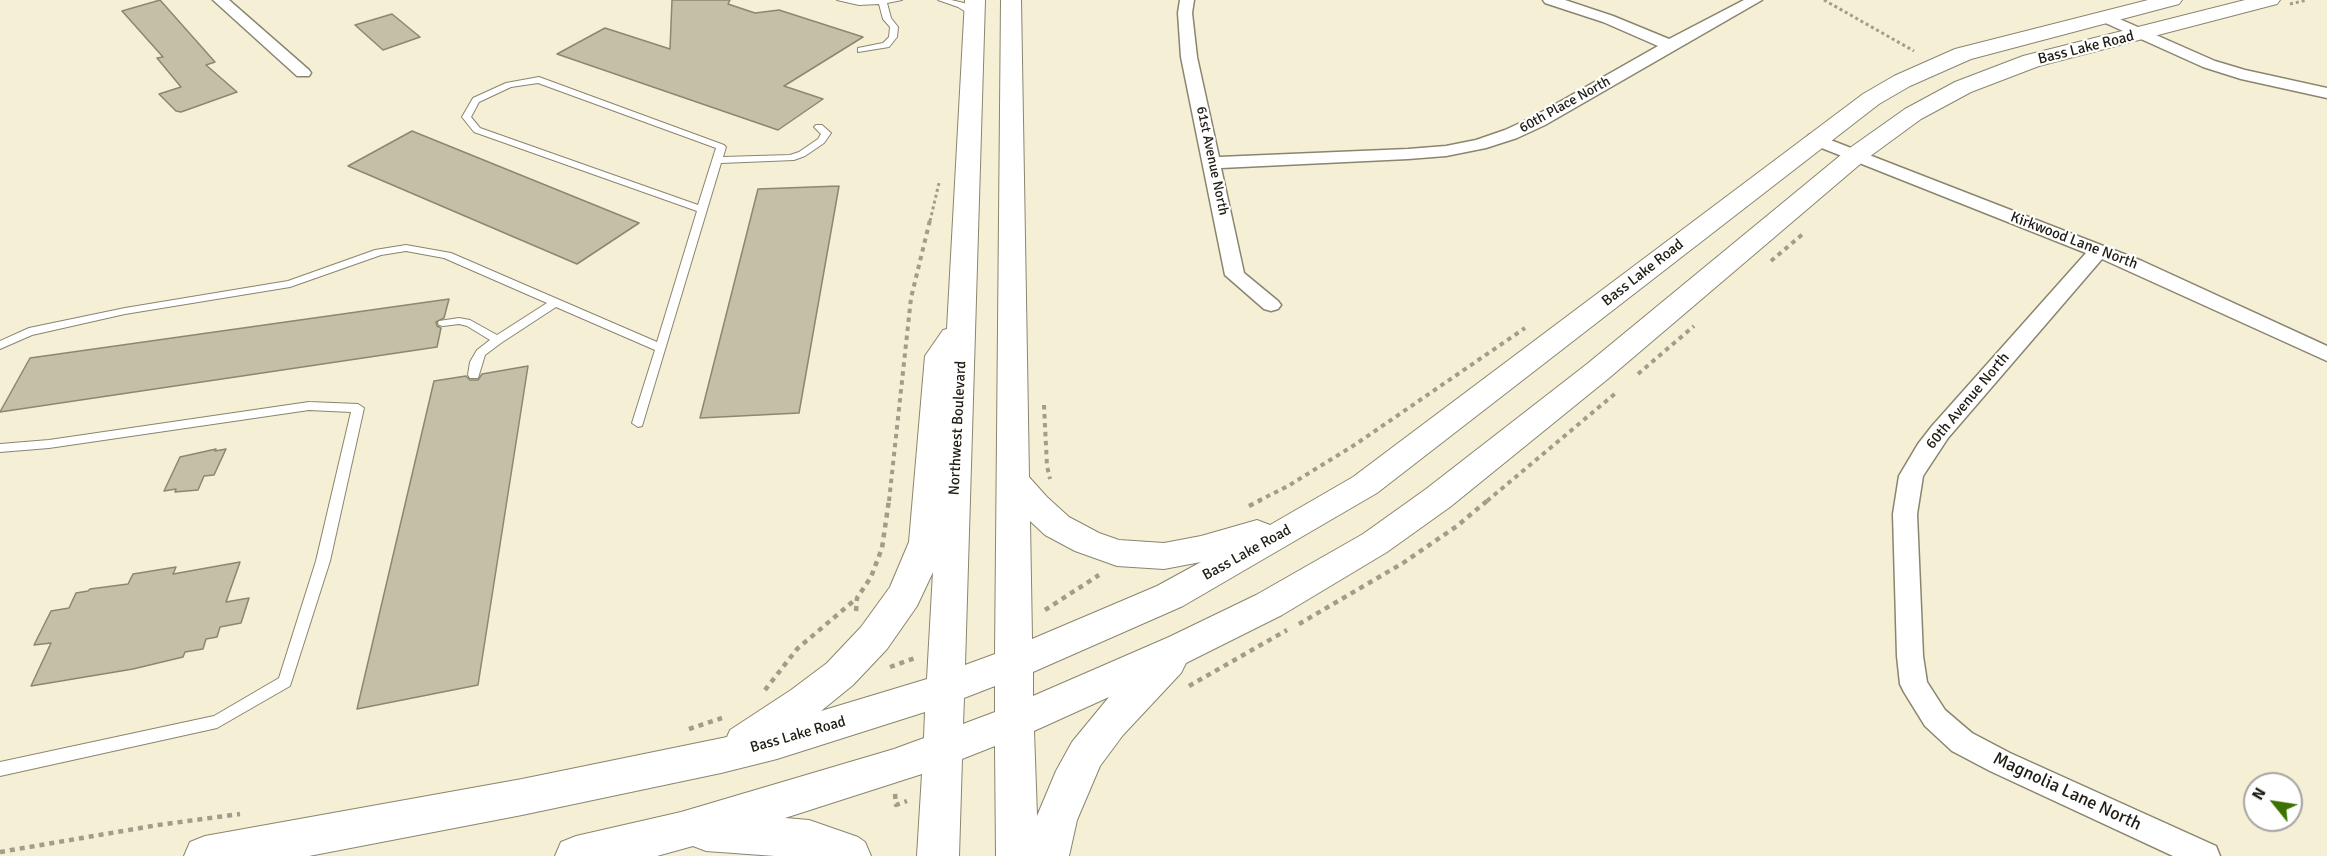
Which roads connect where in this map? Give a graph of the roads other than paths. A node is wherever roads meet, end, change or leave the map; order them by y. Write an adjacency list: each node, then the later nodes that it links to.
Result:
1 (220, 0): 17 (street)
2 (841, 0): 10 (lane)
3 (898, 0): 10 (lane)
4 (942, 0): 11 (lane)
5 (1011, 0): 22 (main road)
6 (1187, 0): 24 (street, 61st Avenue North)
7 (1550, 0): 15 (street)
8 (1755, 0): 15 (street, 60th Place North)
9 (2172, 0): 13 (main road, Bass Lake Road)
10 (882, 1): 16 (lane)
11 (982, 4): 22 (main road); 30 (main road, Northwest Boulevard)
12 (2275, 4): 14 (main road, Bass Lake Road)
13 (2106, 18): 14 (street); 20 (main road, Bass Lake Road)
14 (2140, 34): 18 (street); 21 (main road, Bass Lake Road)
15 (1671, 45): 24 (street, 60th Place North)
16 (861, 50)
17 (303, 73)
18 (2327, 93)
19 (819, 127): 23 (lane)
20 (1815, 139): 21 (street, Kirkwood Lane North); 39 (main road, Bass Lake Road)
21 (1856, 155): 26 (street, Kirkwood Lane North); 40 (main road, Bass Lake Road)
22 (1010, 157): 38 (main road)
23 (717, 160): 25 (lane); 25 (lane)
24 (1213, 163): 28 (street, 61st Avenue North)
25 (702, 210): 33 (lane)
26 (2098, 251): 34 (street, Kirkwood Lane North); 43 (street, 60th Avenue North)
27 (556, 302): 31 (lane); 32 (lane); 33 (lane)
28 (1271, 305)
29 (443, 323): 31 (lane)
30 (962, 324): 42 (main road, Northwest Boulevard); 46 (main road)
31 (497, 340): 35 (lane)
32 (0, 345)
33 (661, 348): 36 (lane)
34 (2327, 354)
35 (474, 375)
36 (638, 423)
37 (0, 448): 47 (lane)
38 (1013, 480): 39 (main road); 41 (main road)
39 (1310, 518): 41 (main road, Bass Lake Road)
40 (1182, 648): 44 (main road, Bass Lake Road); 54 (main road)
41 (1014, 663): 42 (main road, Bass Lake Road); 44 (main road)
42 (946, 689): 45 (main road, Northwest Boulevard); 46 (main road, Bass Lake Road)
43 (1935, 717): 55 (street, Magnolia Lane North)
44 (1014, 722): 45 (main road, Bass Lake Road); 53 (main road)
45 (944, 748): 48 (main road, Bass Lake Road); 52 (main road, Northwest Boulevard)
46 (721, 756): 49 (main road, Bass Lake Road)
47 (0, 769)
48 (681, 831): 50 (main road, Bass Lake Road); 51 (main road)
49 (205, 856)
50 (576, 856)
51 (850, 856)
52 (938, 856)
53 (1017, 856)
54 (1048, 856)
55 (2205, 856)

